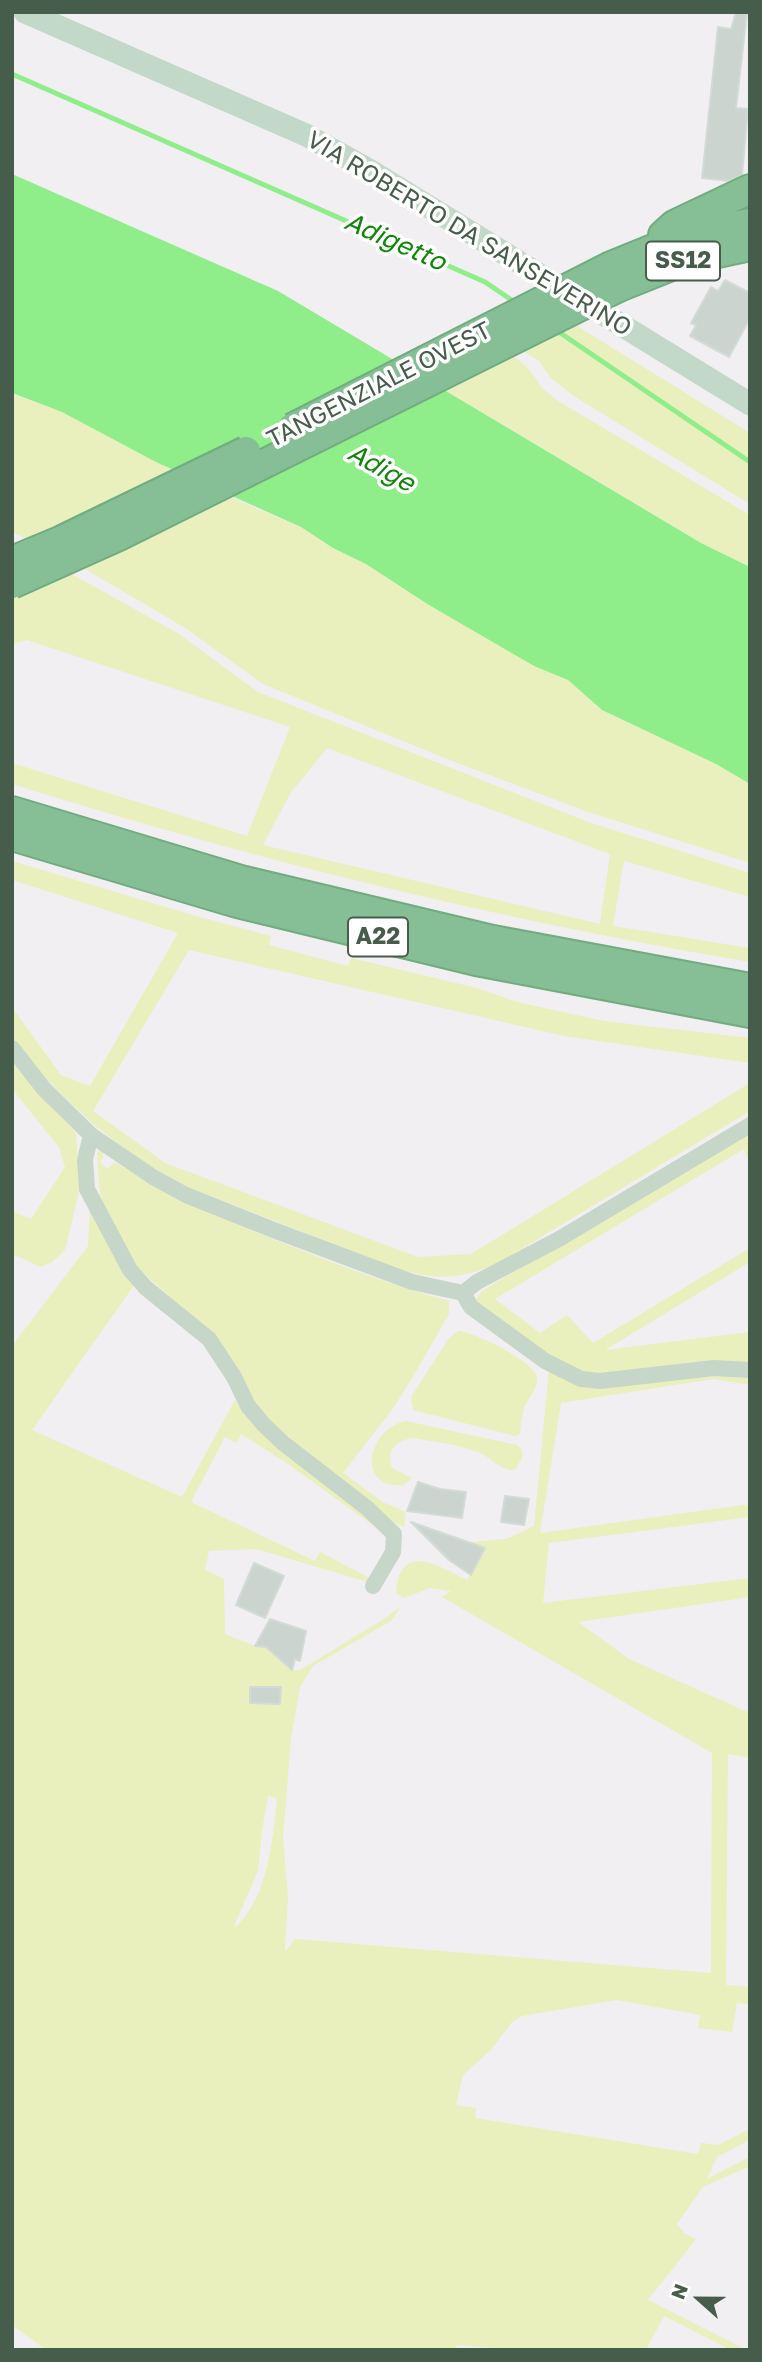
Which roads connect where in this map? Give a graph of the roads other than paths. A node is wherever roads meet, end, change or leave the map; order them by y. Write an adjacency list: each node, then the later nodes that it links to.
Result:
1 (25, 12): 7 (street, VIA ROBERTO DA SANSEVERINO)
2 (750, 189): 5 (highway)
3 (750, 223): 5 (highway, TANGENZIALE OVEST / SS12)
4 (750, 246): 6 (highway, TANGENZIALE OVEST / SS12)
5 (643, 253): 6 (highway, TANGENZIALE OVEST / SS12)
6 (615, 277): 8 (highway, TANGENZIALE OVEST / SS12, bridge); 9 (highway, TANGENZIALE OVEST / SS12, bridge)
7 (750, 404)
8 (12, 561)
9 (12, 584)
10 (12, 811): 12 (highway, A22)
11 (12, 836): 13 (highway, A22)
12 (750, 988)
13 (750, 1013)
14 (12, 1048): 16 (street)
15 (750, 1125): 17 (street)
16 (91, 1135): 17 (street); 19 (street)
17 (463, 1293): 18 (street)
18 (750, 1370)
19 (373, 1586)

